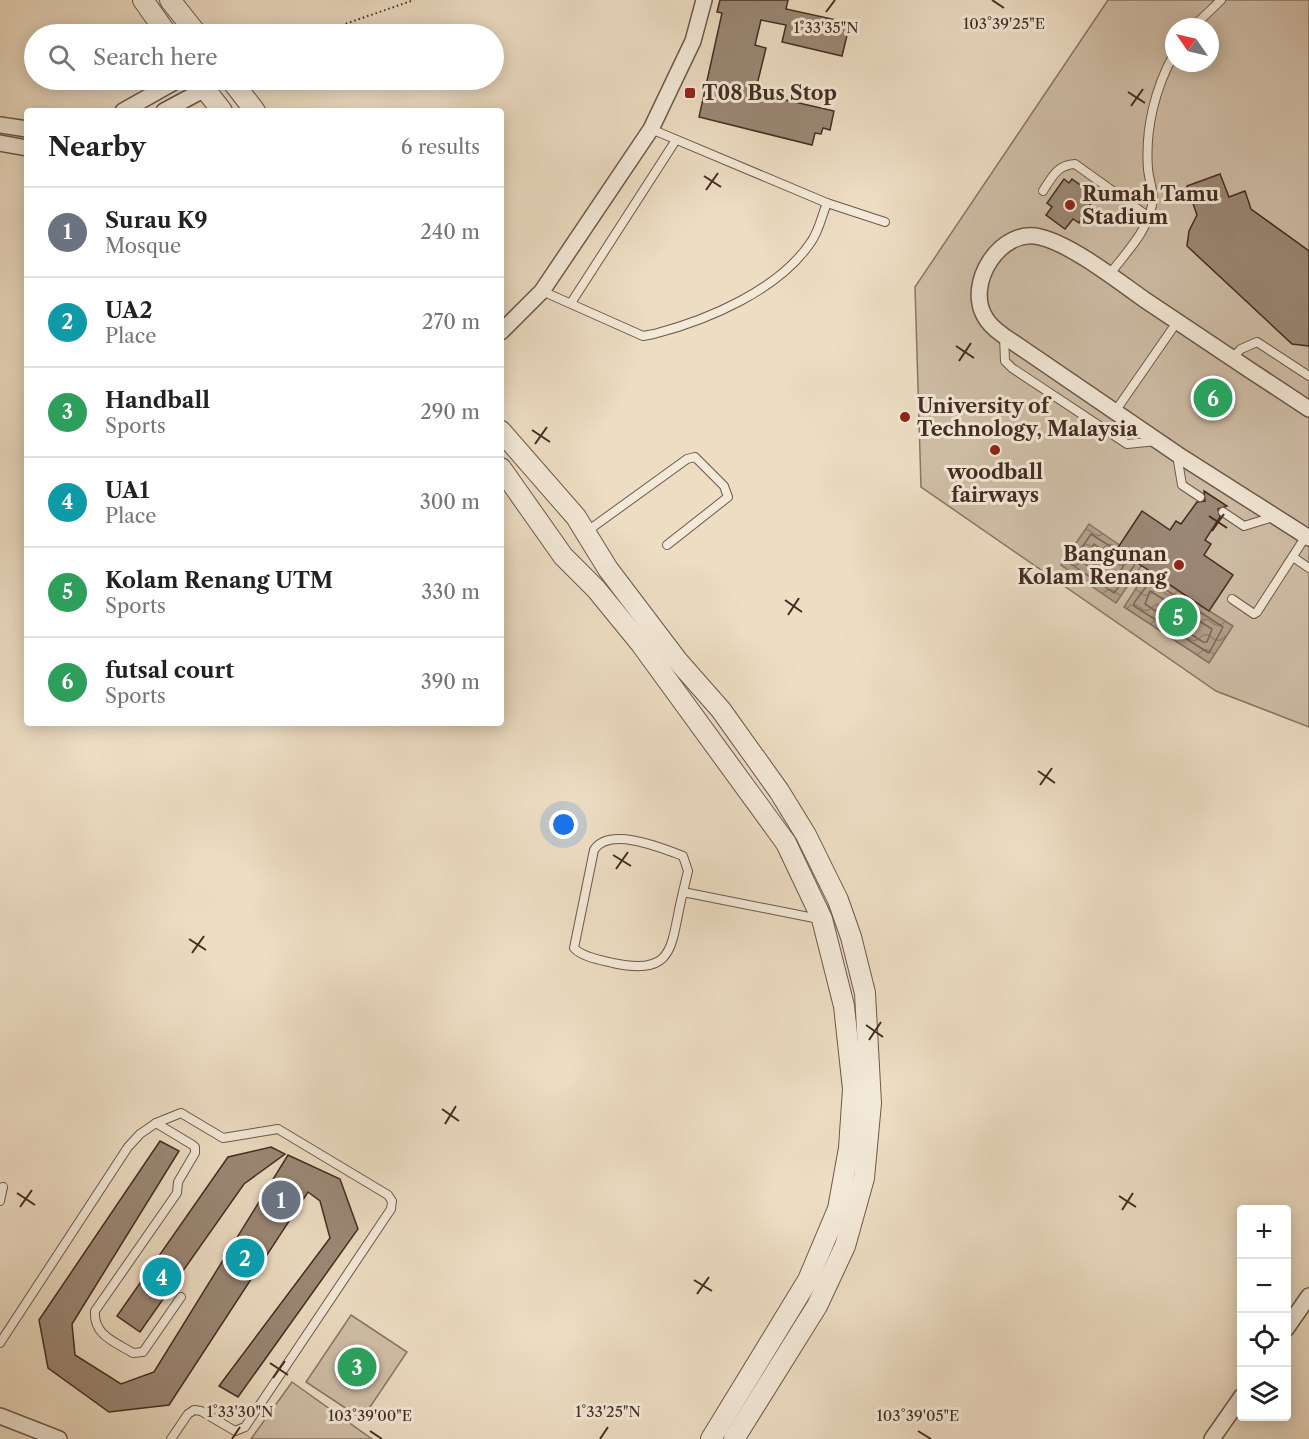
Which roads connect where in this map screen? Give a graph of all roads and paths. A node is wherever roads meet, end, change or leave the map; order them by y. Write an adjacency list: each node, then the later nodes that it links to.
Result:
1 (143, 0): 7 (street)
2 (170, 0): 8 (street)
3 (414, 0): 9 (path)
4 (704, 0): 21 (street)
5 (1221, 0): 6 (lane)
6 (1202, 18)
7 (160, 24)
8 (189, 24)
9 (345, 24)
10 (1166, 72): 27 (lane)
11 (160, 90): 15 (street)
12 (193, 90): 16 (street)
13 (206, 90): 17 (street)
14 (239, 90): 18 (street)
15 (128, 108)
16 (168, 108)
17 (220, 108)
18 (253, 108)
19 (0, 125): 20 (street)
20 (24, 129)
21 (651, 129): 22 (lane); 30 (street)
22 (676, 140): 26 (lane); 31 (lane)
23 (0, 143): 24 (street)
24 (24, 147)
25 (1043, 191): 27 (lane)
26 (827, 203): 28 (lane); 31 (lane)
27 (1149, 217): 29 (lane)
28 (885, 222)
29 (1109, 275): 32 (street); 34 (street)
30 (542, 291): 31 (lane); 33 (street)
31 (571, 303)
32 (1177, 322): 35 (street); 38 (lane)
33 (504, 329)
34 (1004, 336): 38 (street); 40 (lane)
35 (1232, 358): 36 (lane); 37 (street)
36 (1309, 376)
37 (1309, 409)
38 (1114, 412): 40 (street)
39 (504, 435): 44 (street)
40 (1158, 441): 41 (street)
41 (1177, 454): 43 (lane); 47 (street)
42 (504, 472): 45 (street)
43 (1200, 497)
44 (563, 501): 45 (street); 48 (street)
45 (527, 504): 55 (street)
46 (1223, 512): 47 (lane)
47 (1273, 517): 49 (street)
48 (586, 532): 50 (lane); 69 (street)
49 (1308, 537): 51 (lane)
50 (667, 546)
51 (1293, 557): 52 (lane); 53 (lane)
52 (1309, 568)
53 (1232, 599)
54 (683, 892): 54 (lane); 55 (lane)
55 (822, 919): 68 (street)
56 (156, 1123): 60 (lane); 62 (lane); 67 (lane)
57 (3, 1187): 58 (lane)
58 (0, 1202)
59 (1309, 1296): 61 (street)
60 (181, 1297)
61 (1291, 1323)
62 (0, 1344)
63 (1237, 1403): 70 (street)
64 (0, 1416): 65 (street)
65 (42, 1435): 66 (street)
66 (59, 1439)
67 (171, 1439)
68 (711, 1439)
69 (734, 1439)
70 (1212, 1439)

